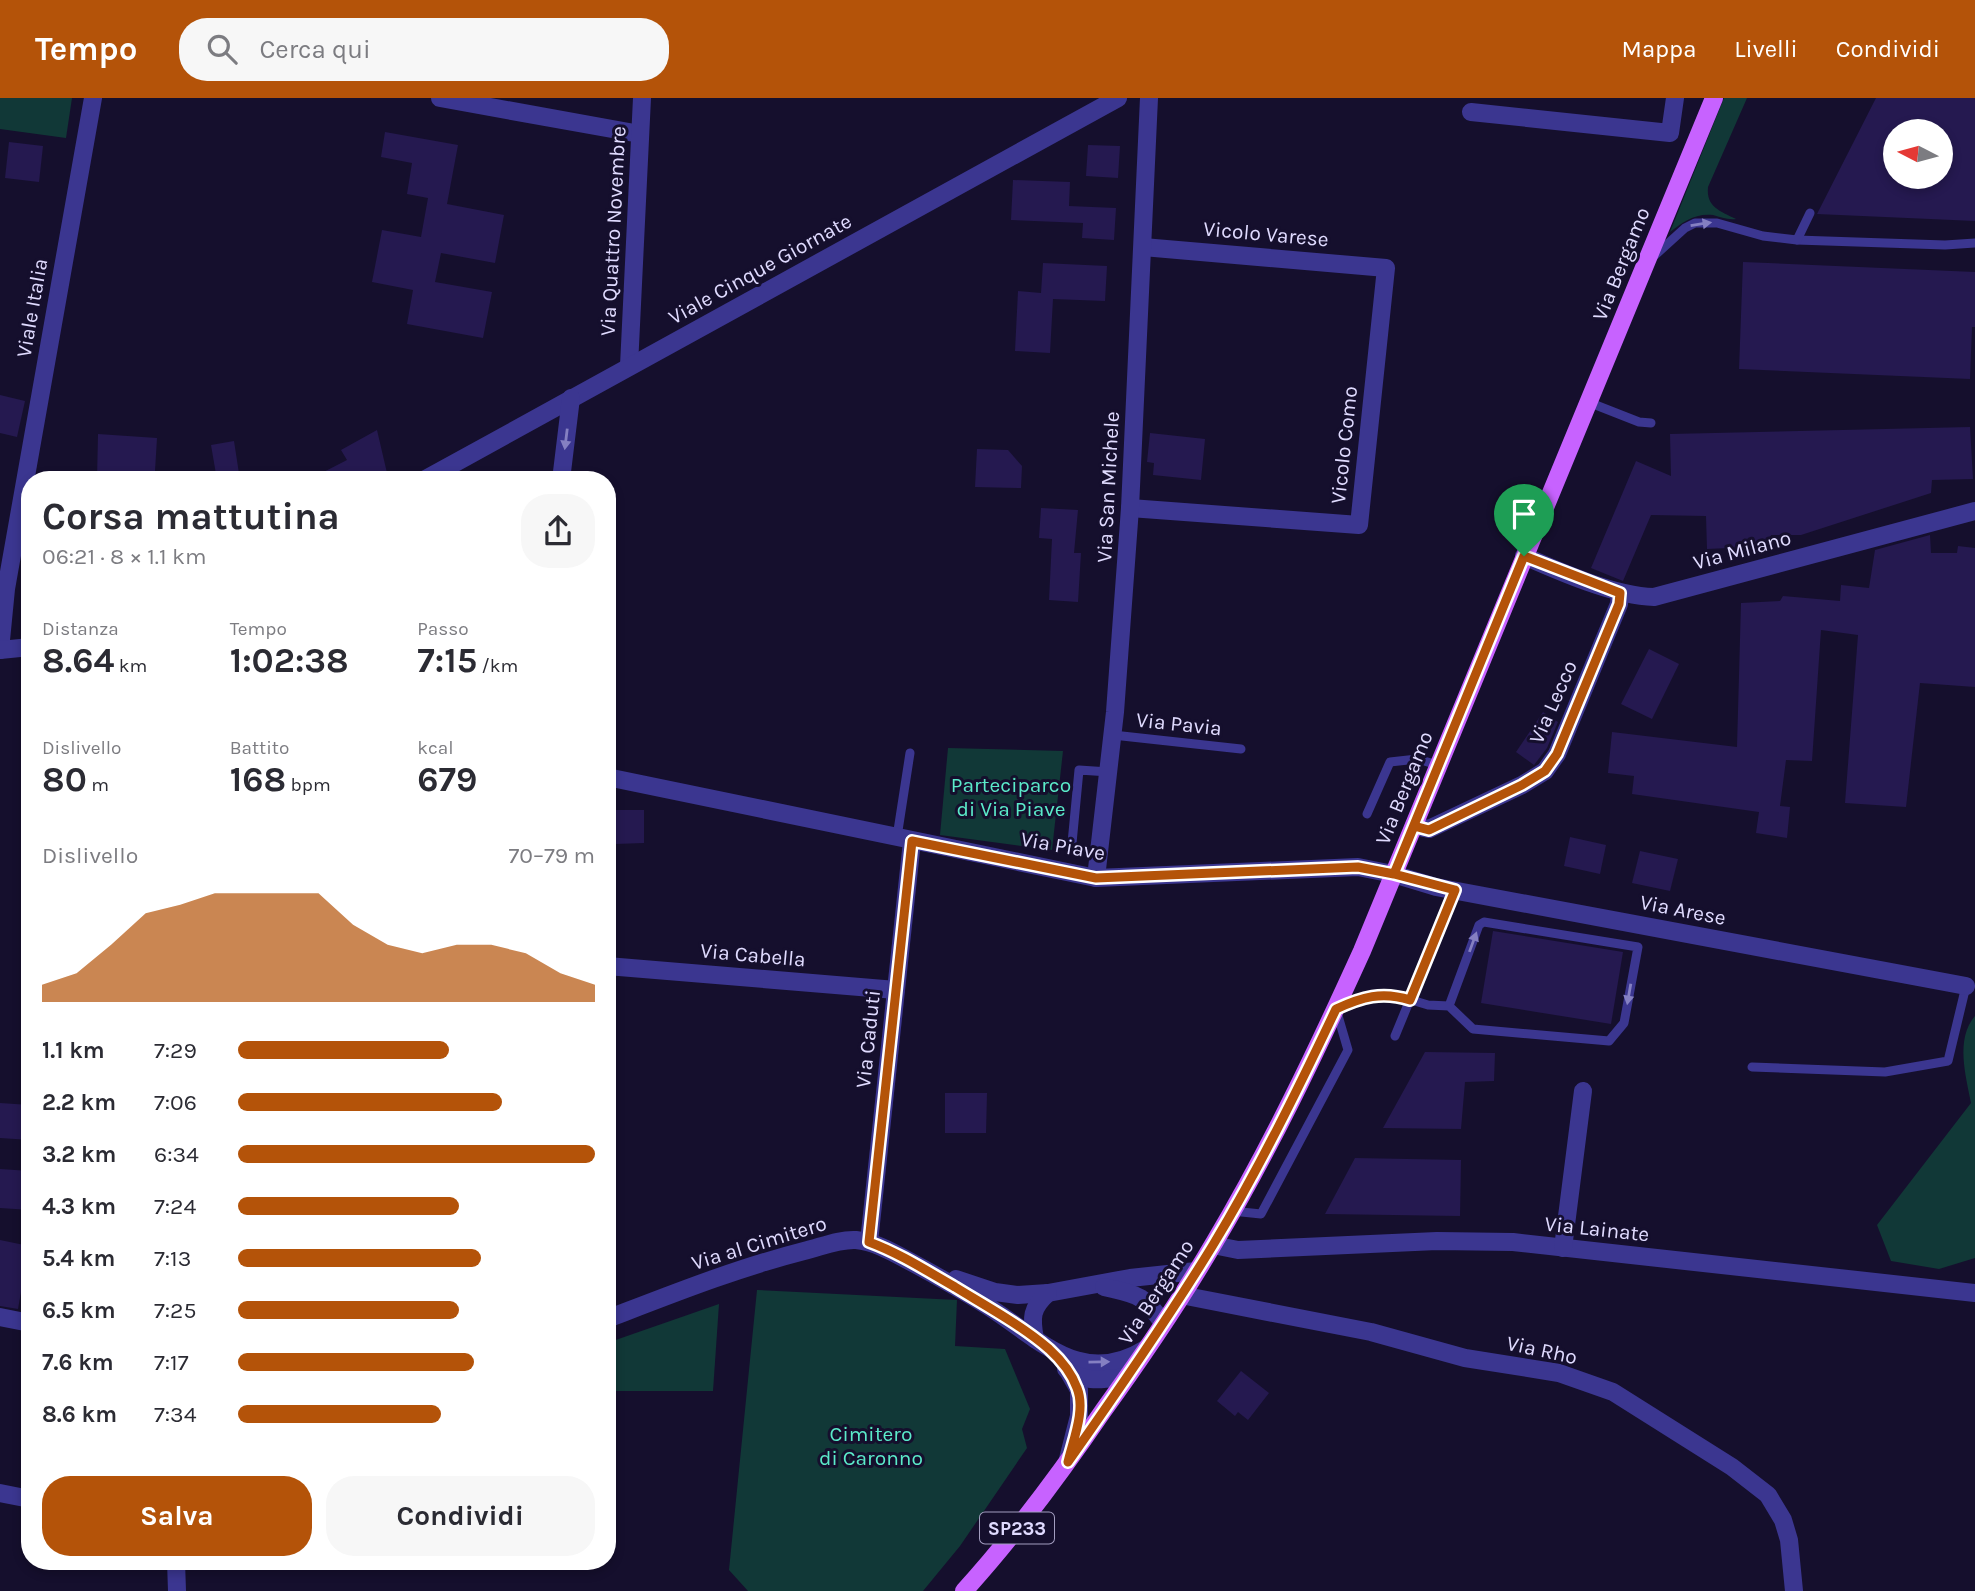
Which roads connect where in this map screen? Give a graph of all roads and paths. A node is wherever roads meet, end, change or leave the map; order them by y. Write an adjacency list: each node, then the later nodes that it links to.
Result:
1 (93, 98): 20 (street, Viale Italia)
2 (440, 98): 9 (street)
3 (642, 98): 9 (street, Via Quattro Novembre)
4 (1118, 98): 16 (street, Viale Cinque Giornate)
5 (1149, 98): 13 (street, Via San Michele)
6 (1675, 98): 8 (street)
7 (1714, 98): 14 (main road, Via Bergamo / SP233)
8 (1471, 112)
9 (640, 134): 16 (street, Via Quattro Novembre)
10 (1810, 213): 11 (lane)
11 (1797, 240): 12 (lane); 14 (lane, one-way to 11)
12 (1975, 243)
13 (1143, 247): 15 (street, Vicolo Varese); 24 (street, Via San Michele)
14 (1646, 262): 18 (main road, Via Bergamo / SP233)
15 (1385, 268): 24 (street, Vicolo Como)
16 (629, 366): 17 (street, Viale Cinque Giornate)
17 (571, 398): 21 (street, Viale Cinque Giornate); 22 (street, one-way to 22)
18 (1588, 402): 19 (lane); 26 (main road, Via Bergamo / SP233)
19 (1651, 423)
20 (27, 471)
21 (440, 471)
22 (562, 471)
23 (21, 504): 29 (street, Viale Italia)
24 (1130, 508): 30 (street, Via San Michele)
25 (1975, 511): 27 (street, Via Milano)
26 (1524, 556): 27 (street, Via Milano); 33 (main road, Via Bergamo / SP233)
27 (1620, 593): 37 (street, Via Lecco)
28 (21, 648): 29 (street)
29 (0, 650)
30 (1113, 735): 31 (lane, Via Pavia); 34 (street, Via San Michele)
31 (1241, 749)
32 (910, 753): 38 (lane)
33 (1438, 765): 36 (lane); 37 (main road, Via Bergamo / SP233)
34 (1109, 772): 39 (lane); 41 (street, Via San Michele)
35 (616, 779): 38 (street, Via Piave)
36 (1367, 814)
37 (1414, 826): 40 (main road, Via Bergamo / SP233)
38 (904, 839): 41 (street, Via Piave); 45 (street, Via Caduti)
39 (1072, 843)
40 (1394, 874): 41 (street, Via Piave); 42 (street, Via Arese); 48 (main road, Via Bergamo / SP233)
41 (1096, 878)
42 (1455, 890): 44 (street, Via Arese); 46 (lane)
43 (616, 968): 45 (street, Via Cabella)
44 (1966, 986): 50 (lane)
45 (896, 990): 53 (street, Via Caduti)
46 (1410, 1000): 47 (lane); 48 (lane); 49 (lane)
47 (1449, 1006): 47 (lane, one-way to 47)
48 (1336, 1009): 52 (main road, Via Bergamo / SP233); 52 (lane)
49 (1395, 1036)
50 (1752, 1067)
51 (1583, 1091): 55 (street)
52 (1232, 1212): 54 (main road, Via Bergamo / SP233)
53 (869, 1242): 56 (street, Via al Cimitero); 62 (street, Via al Cimitero)
54 (1213, 1245): 55 (street, Via Lainate); 57 (main road, Via Bergamo / SP233)
55 (1563, 1248): 60 (street, Via Lainate)
56 (923, 1268): 59 (street); 66 (street)
57 (1196, 1271): 58 (street); 61 (main road, Via Bergamo / SP233)
58 (1097, 1286): 59 (street); 65 (street)
59 (1048, 1293): 66 (street)
60 (1975, 1293)
61 (1181, 1295): 65 (main road, Via Bergamo / SP233); 76 (street, Via Rho)
62 (616, 1315)
63 (0, 1317): 64 (street)
64 (21, 1321)
65 (1163, 1323): 67 (main road, Via Bergamo / SP233)
66 (1043, 1345): 67 (street, one-way to 67); 68 (street)
67 (1147, 1348): 69 (main road, Via Bergamo / SP233)
68 (1067, 1369): 69 (street); 70 (street)
69 (1127, 1377): 70 (main road, Via Bergamo / SP233)
70 (1068, 1462): 75 (main road, Via Bergamo / SP233)
71 (0, 1493): 72 (street)
72 (21, 1497)
73 (176, 1570): 74 (street)
74 (177, 1591)
75 (964, 1591)
76 (1794, 1591)

